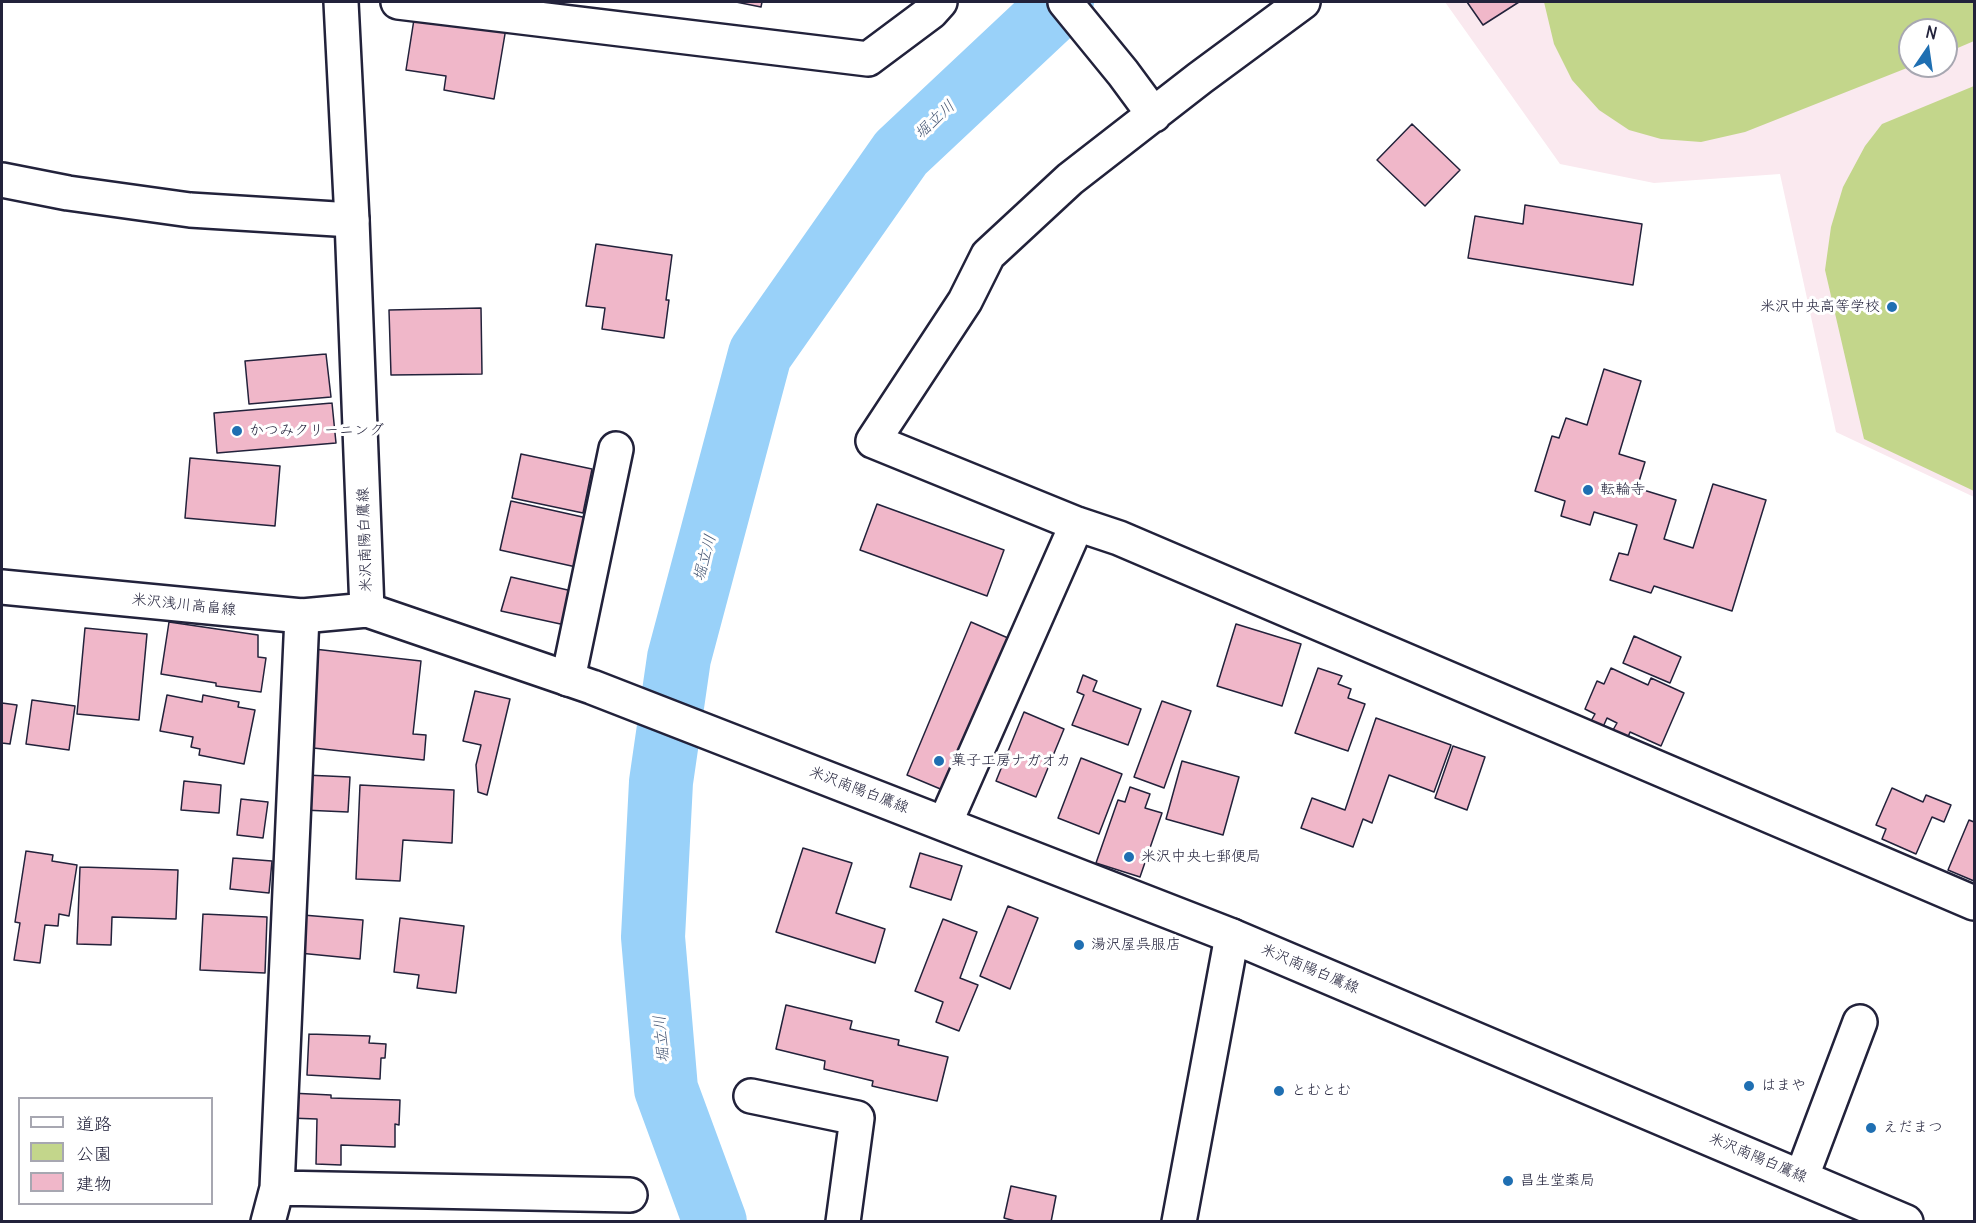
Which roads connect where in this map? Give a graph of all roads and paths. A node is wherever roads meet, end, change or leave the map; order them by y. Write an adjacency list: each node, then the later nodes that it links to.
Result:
1 (341, 2): 8 (street, 米沢南陽白鷹線)
2 (398, 2): 3 (street)
3 (940, 2)
4 (1065, 2): 6 (street)
5 (1303, 2): 6 (street)
6 (1154, 115): 10 (street)
7 (2, 180): 8 (street)
8 (352, 220): 12 (street, 米沢南陽白鷹線)
9 (616, 449): 14 (street)
10 (1077, 524): 15 (street); 16 (street)
11 (2, 587): 13 (street, 米沢浅川高畠線)
12 (367, 610): 13 (street, 米沢浅川高畠線); 14 (street, 米沢南陽白鷹線)
13 (302, 616): 21 (street)
14 (580, 683): 15 (street, 米沢南陽白鷹線)
15 (945, 823): 17 (street, 米沢南陽白鷹線)
16 (1974, 903)
17 (1232, 936): 20 (street, 米沢南陽白鷹線); 25 (street)
18 (1860, 1022): 20 (street)
19 (751, 1096): 24 (street)
20 (1802, 1176): 26 (street, 米沢南陽白鷹線)
21 (277, 1188): 22 (street); 23 (street)
22 (630, 1195)
23 (268, 1221)
24 (843, 1221)
25 (1179, 1221)
26 (1903, 1221)

